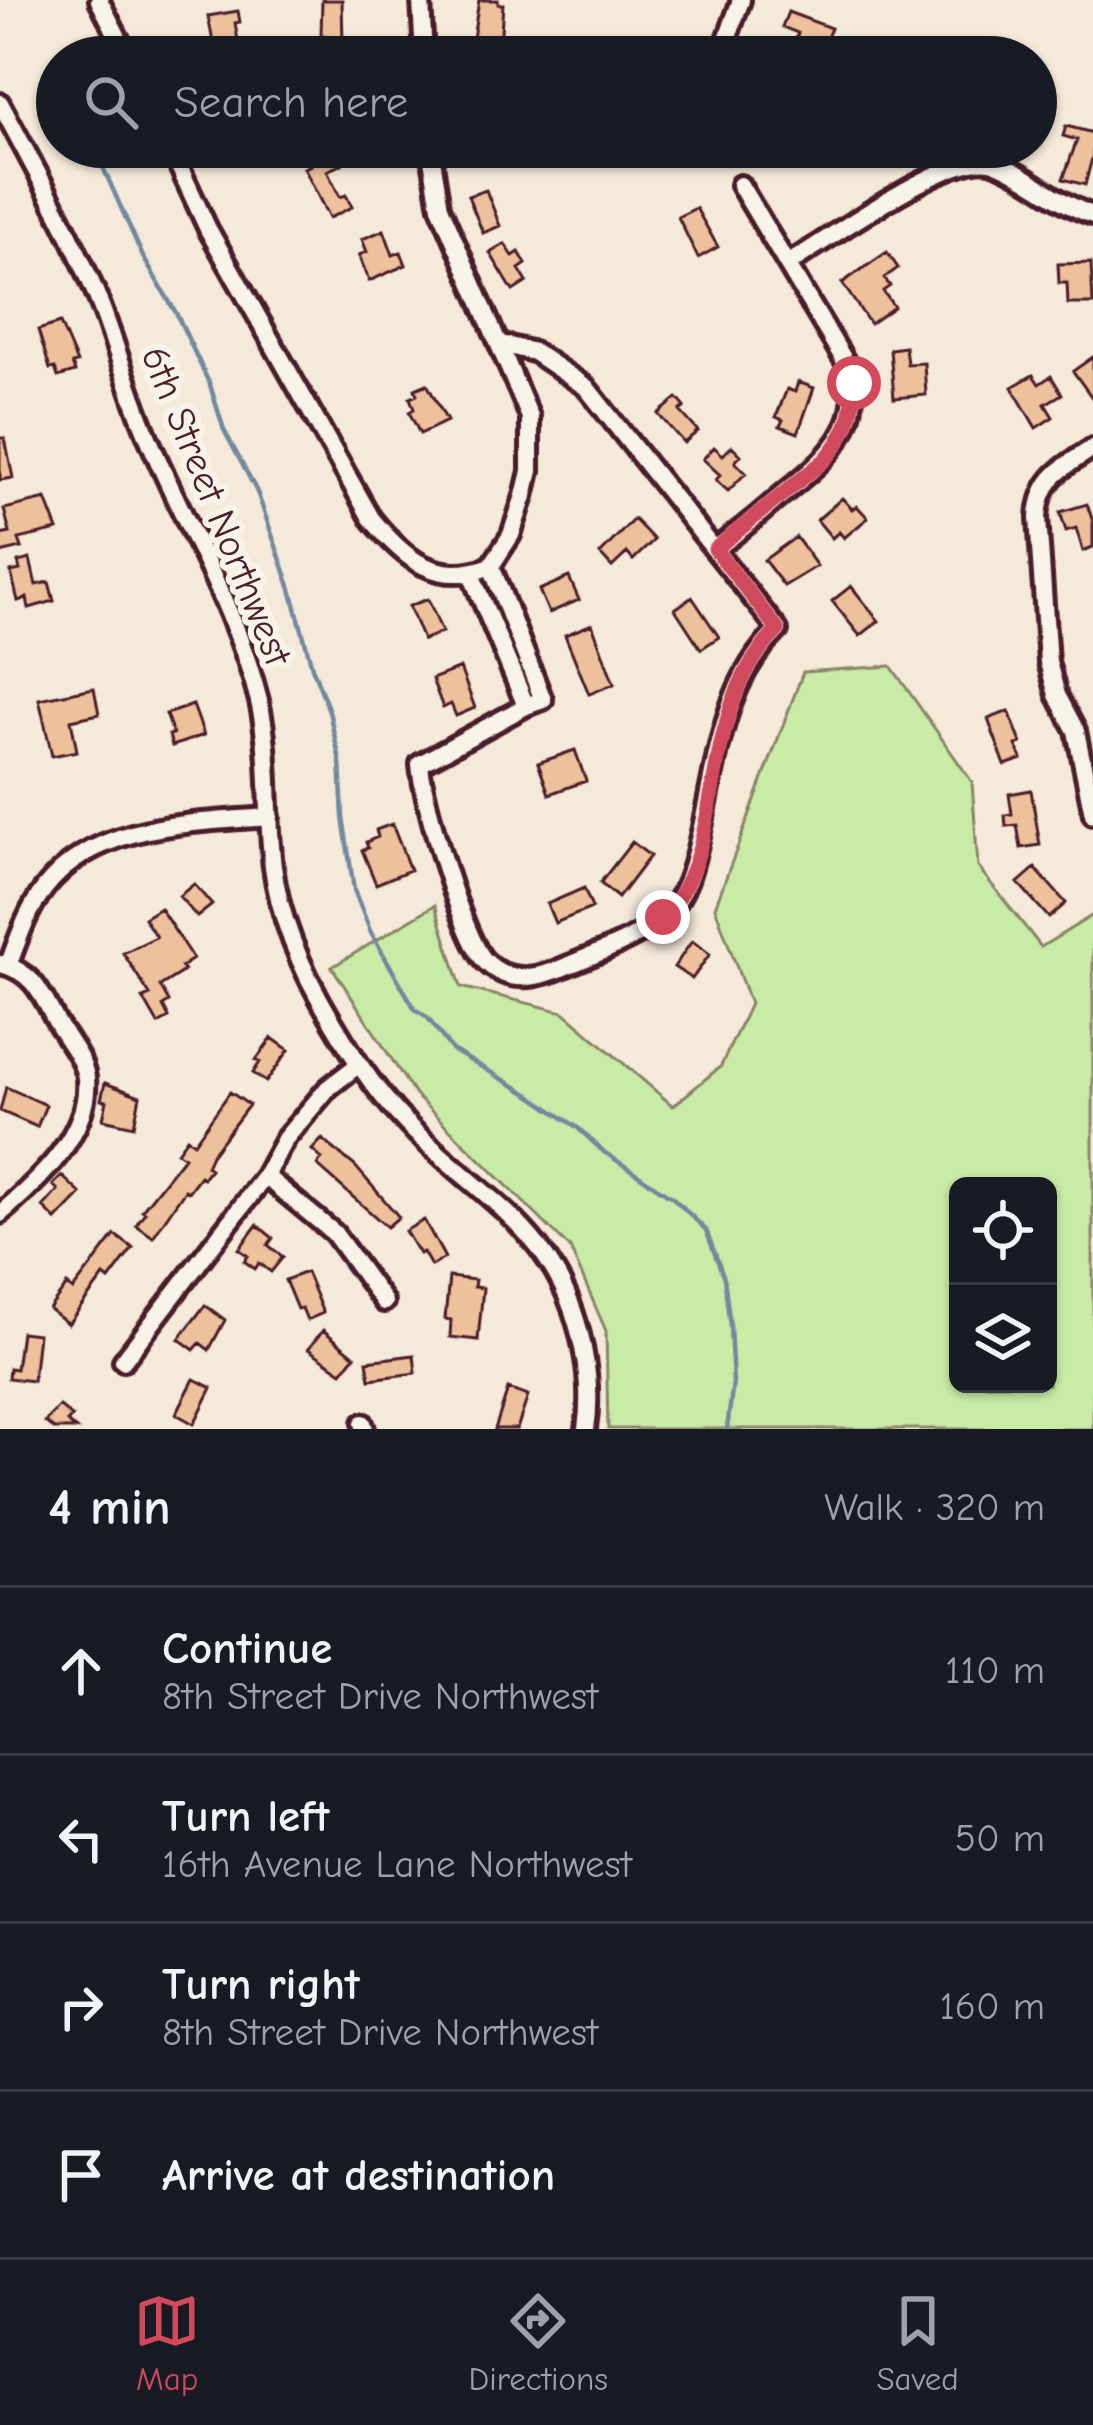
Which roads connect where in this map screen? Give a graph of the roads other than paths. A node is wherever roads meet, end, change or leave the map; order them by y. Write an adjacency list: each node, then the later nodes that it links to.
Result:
1 (99, 0): 4 (street)
2 (421, 0): 5 (street)
3 (741, 0): 6 (street)
4 (117, 36)
5 (423, 36)
6 (728, 36)
7 (0, 103): 23 (street, 6th Street Northwest)
8 (180, 168): 19 (street)
9 (434, 168): 15 (street)
10 (948, 168): 14 (street)
11 (1005, 168): 13 (street)
12 (740, 185): 14 (street)
13 (1093, 215)
14 (788, 263): 17 (street)
15 (501, 344): 17 (street); 18 (street)
16 (1093, 448): 21 (street)
17 (715, 549): 20 (street)
18 (491, 566): 19 (street); 20 (street)
19 (471, 574): 20 (street)
20 (526, 706)
21 (1084, 731): 22 (street)
22 (1093, 814)
23 (270, 817): 24 (street); 25 (street, 6th Street Northwest)
24 (4, 965): 27 (street)
25 (358, 1065): 26 (street); 30 (street, 6th Street Northwest)
26 (265, 1176): 28 (street); 29 (street)
27 (0, 1214)
28 (384, 1302)
29 (123, 1361)
30 (586, 1429)

